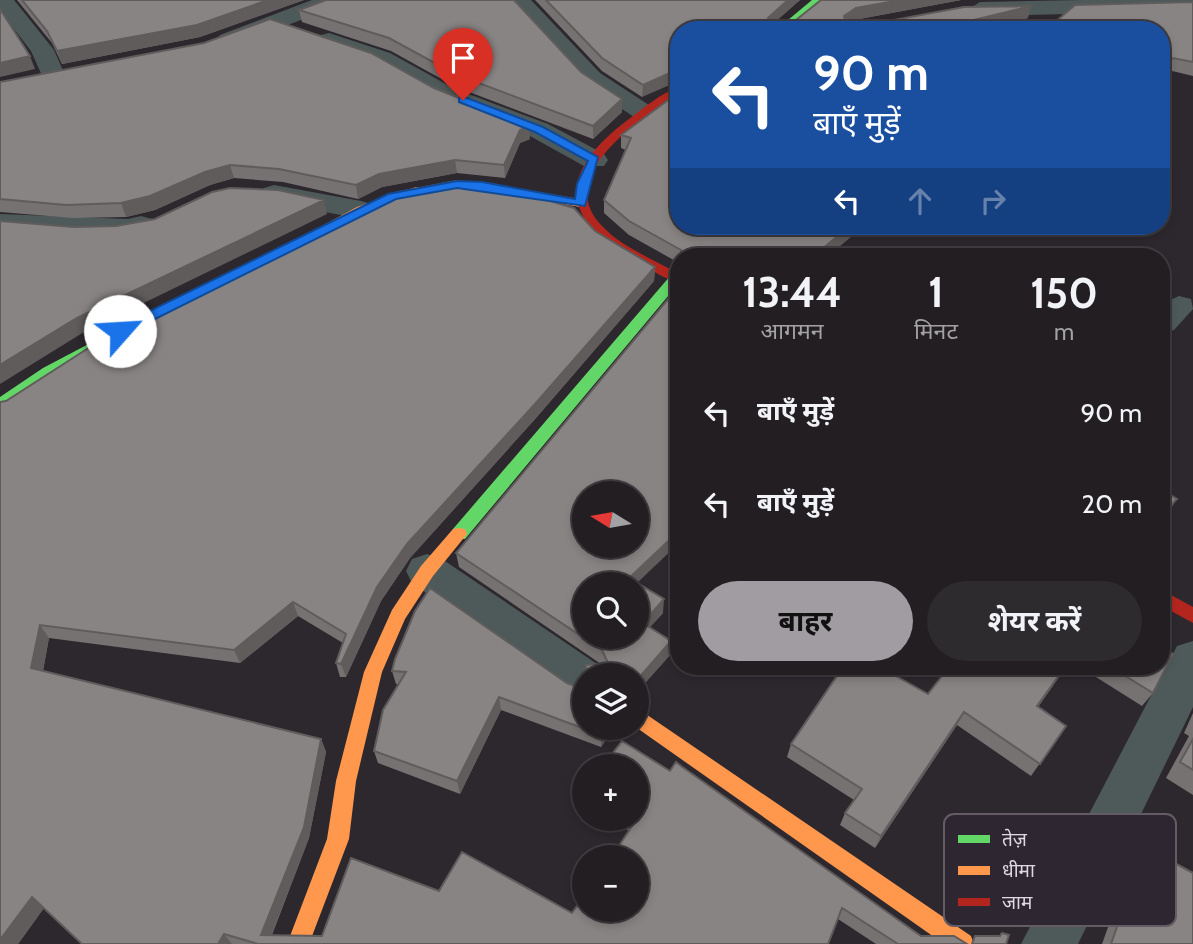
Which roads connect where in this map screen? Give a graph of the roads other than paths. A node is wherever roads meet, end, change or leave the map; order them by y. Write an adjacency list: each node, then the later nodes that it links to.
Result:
1 (3, 0): 12 (street)
2 (332, 0): 10 (street)
3 (517, 0): 14 (street)
4 (818, 0): 8 (street)
5 (1193, 4): 6 (street)
6 (1090, 5): 7 (street); 9 (street)
7 (961, 10)
8 (791, 21)
9 (1123, 21)
10 (276, 23): 11 (street); 15 (street)
11 (207, 46)
12 (77, 70)
13 (670, 96): 14 (street)
14 (643, 112): 15 (street)
15 (594, 160): 19 (street)
16 (457, 184): 19 (street)
17 (436, 187): 20 (street)
18 (243, 191): 20 (street)
19 (580, 204): 24 (street)
20 (362, 210): 23 (street)
21 (163, 219): 22 (street)
22 (0, 223)
23 (274, 255)
24 (670, 274)
25 (670, 288): 28 (street)
26 (155, 314): 27 (street)
27 (0, 404)
28 (427, 570): 32 (street); 36 (street)
29 (1170, 602): 30 (street)
30 (1193, 616)
31 (1193, 660): 34 (street)
32 (572, 672)
33 (649, 725): 37 (street)
34 (1115, 814)
35 (1058, 926): 38 (street)
36 (298, 944)
37 (962, 944)
38 (1049, 944)

